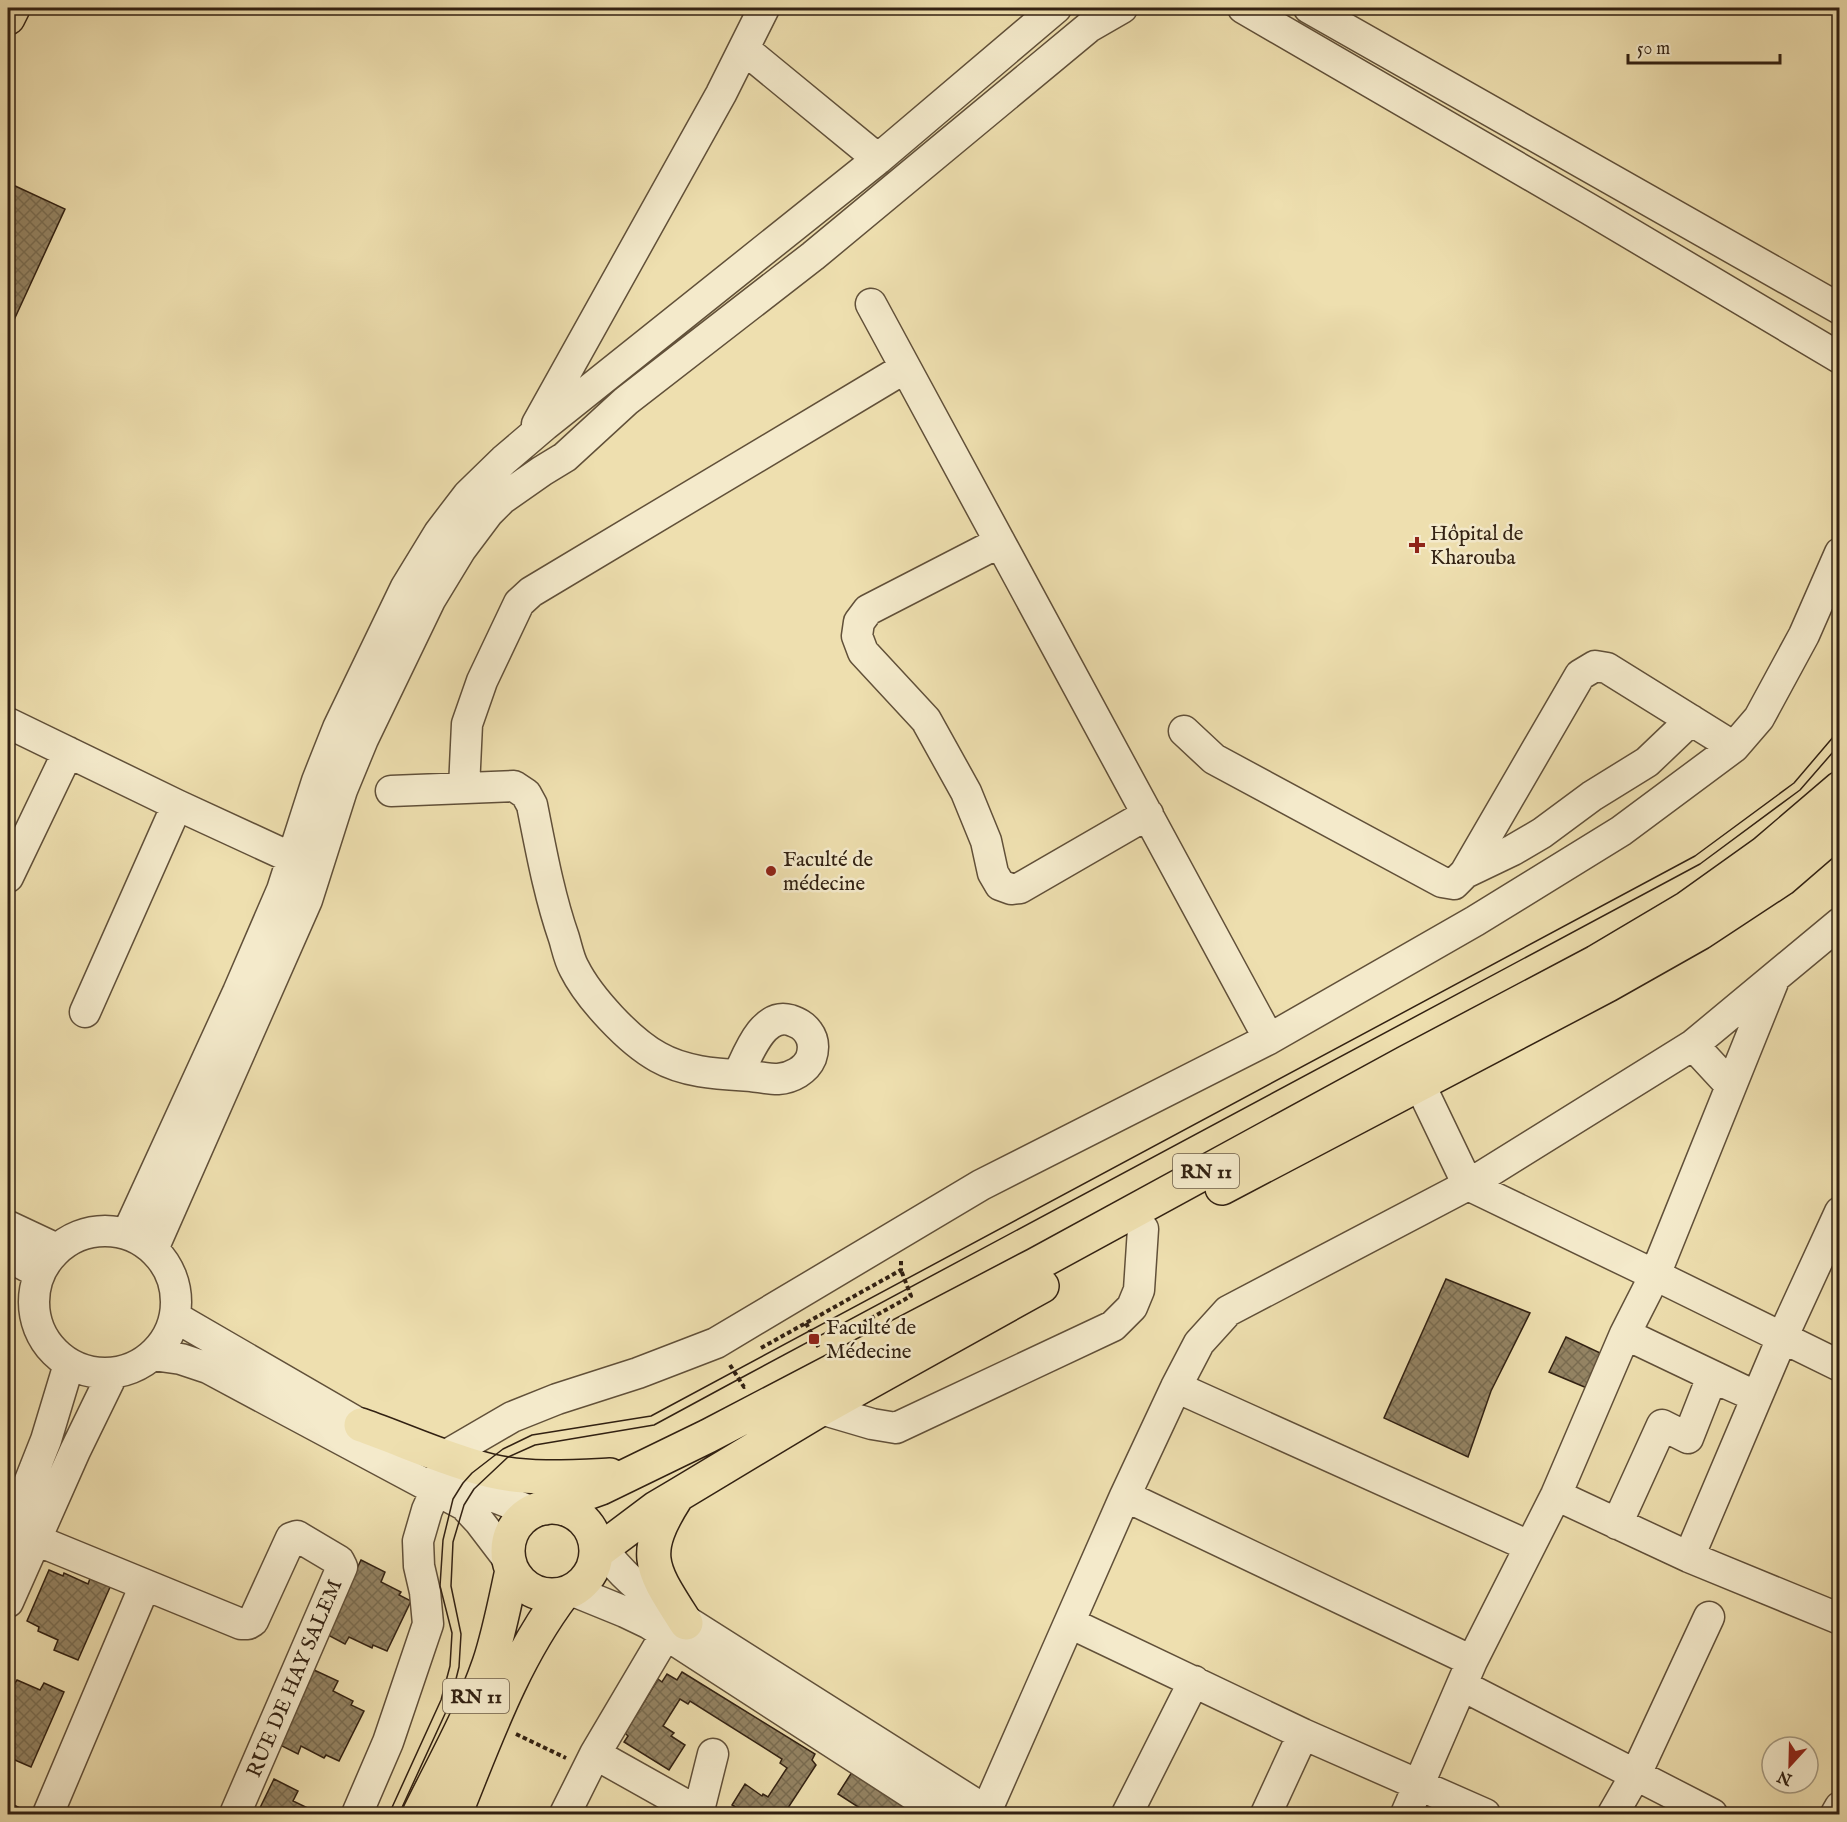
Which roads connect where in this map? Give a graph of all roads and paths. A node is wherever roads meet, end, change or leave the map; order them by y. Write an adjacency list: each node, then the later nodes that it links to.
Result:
1 (13, 8): 7 (main road)
2 (764, 8): 8 (street)
3 (1056, 8): 9 (street)
4 (1122, 8): 18 (street)
5 (1243, 8): 11 (street)
6 (1308, 8): 10 (street)
7 (8, 18)
8 (744, 49): 9 (street); 16 (street)
9 (878, 159): 16 (street)
10 (1609, 177): 11 (street); 13 (street)
11 (1589, 209): 14 (street)
12 (871, 304): 15 (street)
13 (1839, 309)
14 (1839, 358)
15 (906, 368): 19 (street); 26 (street)
16 (528, 439): 17 (street)
17 (504, 460): 18 (street); 32 (street)
18 (523, 485): 49 (street)
19 (1000, 542): 30 (street); 30 (street)
20 (1839, 553): 24 (street)
21 (1692, 720): 24 (street); 33 (street); 33 (street)
22 (8, 723): 25 (street)
23 (1184, 731): 33 (street)
24 (1734, 747): 38 (street)
25 (68, 752): 29 (street); 34 (street)
26 (464, 788): 28 (street); 40 (street)
27 (1839, 788): 71 (main road, RN 11)
28 (391, 791)
29 (177, 805): 32 (street); 37 (street)
30 (1148, 814): 38 (street)
31 (1839, 829): 41 (main road, RN 11)
32 (292, 858): 47 (street)
33 (1465, 873)
34 (8, 877)
35 (1839, 923): 36 (street)
36 (1774, 979): 39 (street); 42 (street)
37 (85, 1011)
38 (1269, 1039): 70 (street)
39 (1693, 1046): 42 (street); 43 (street)
40 (738, 1076)
41 (1420, 1085): 43 (street); 46 (main road, RN 11)
42 (1730, 1085): 53 (street)
43 (1468, 1185): 53 (street); 66 (street)
44 (1837, 1225): 58 (street)
45 (8, 1226): 48 (street)
46 (1143, 1229): 68 (main road, RN 11); 68 (street)
47 (127, 1234): 48 (street); 49 (street)
48 (57, 1249): 52 (street)
49 (153, 1249): 54 (street)
50 (8, 1256): 52 (street)
51 (902, 1270): 56 (path)
52 (39, 1273): 61 (street)
53 (1655, 1275): 57 (street); 58 (street)
54 (175, 1317): 60 (street); 69 (street)
55 (806, 1323): 59 (path)
56 (860, 1324)
57 (1625, 1334): 67 (street); 74 (street)
58 (1782, 1338): 63 (street); 67 (street)
59 (809, 1353)
60 (153, 1355): 64 (street); 72 (street)
61 (69, 1364): 64 (street); 78 (street)
62 (730, 1365): 65 (path)
63 (1839, 1366)
64 (113, 1373): 78 (street)
65 (753, 1382)
66 (1176, 1387): 75 (street); 80 (street)
67 (1757, 1397): 77 (street); 81 (street)
68 (820, 1409): 73 (main road, RN 11)
69 (361, 1425): 70 (main road); 76 (street)
70 (445, 1456): 71 (main road)
71 (632, 1473): 76 (main road, RN 11)
72 (436, 1490): 82 (street); 104 (street)
73 (678, 1495): 79 (main road, RN 11); 89 (main road)
74 (1556, 1495): 77 (street); 80 (street)
75 (1125, 1496): 88 (street); 90 (street)
76 (539, 1510): 79 (main road); 82 (main road)
77 (1617, 1524): 81 (street)
78 (22, 1538): 83 (street, RUE DE HAY SALEM); 85 (street)
79 (597, 1546): 84 (main road); 89 (street)
80 (1529, 1546): 90 (street)
81 (1689, 1557): 87 (street)
82 (510, 1564): 84 (main road); 105 (main road, RN 11)
83 (145, 1585): 102 (street); 103 (street, RUE DE HAY SALEM)
84 (567, 1592): 89 (street); 106 (main road, RN 11)
85 (8, 1602)
86 (1709, 1617): 97 (street)
87 (1839, 1619)
88 (1070, 1623): 91 (street); 101 (street)
89 (676, 1628): 94 (street); 101 (street); 108 (street)
90 (1468, 1674): 97 (street); 98 (street)
91 (1194, 1681): 92 (street); 109 (street)
92 (1303, 1734): 98 (street); 110 (street)
93 (526, 1740): 96 (path)
94 (595, 1754): 100 (street); 107 (street)
95 (713, 1754): 100 (street)
96 (564, 1757)
97 (1636, 1774): 113 (street); 114 (street)
98 (1420, 1785): 111 (street); 112 (street)
99 (1839, 1807): 115 (street)
100 (700, 1814)
101 (988, 1814)
102 (48, 1815)
103 (235, 1815)
104 (357, 1815)
105 (419, 1815)
106 (455, 1815)
107 (565, 1815)
108 (943, 1815)
109 (1127, 1815)
110 (1266, 1815)
111 (1406, 1815)
112 (1485, 1815)
113 (1613, 1815)
114 (1712, 1815)
115 (1836, 1815)

